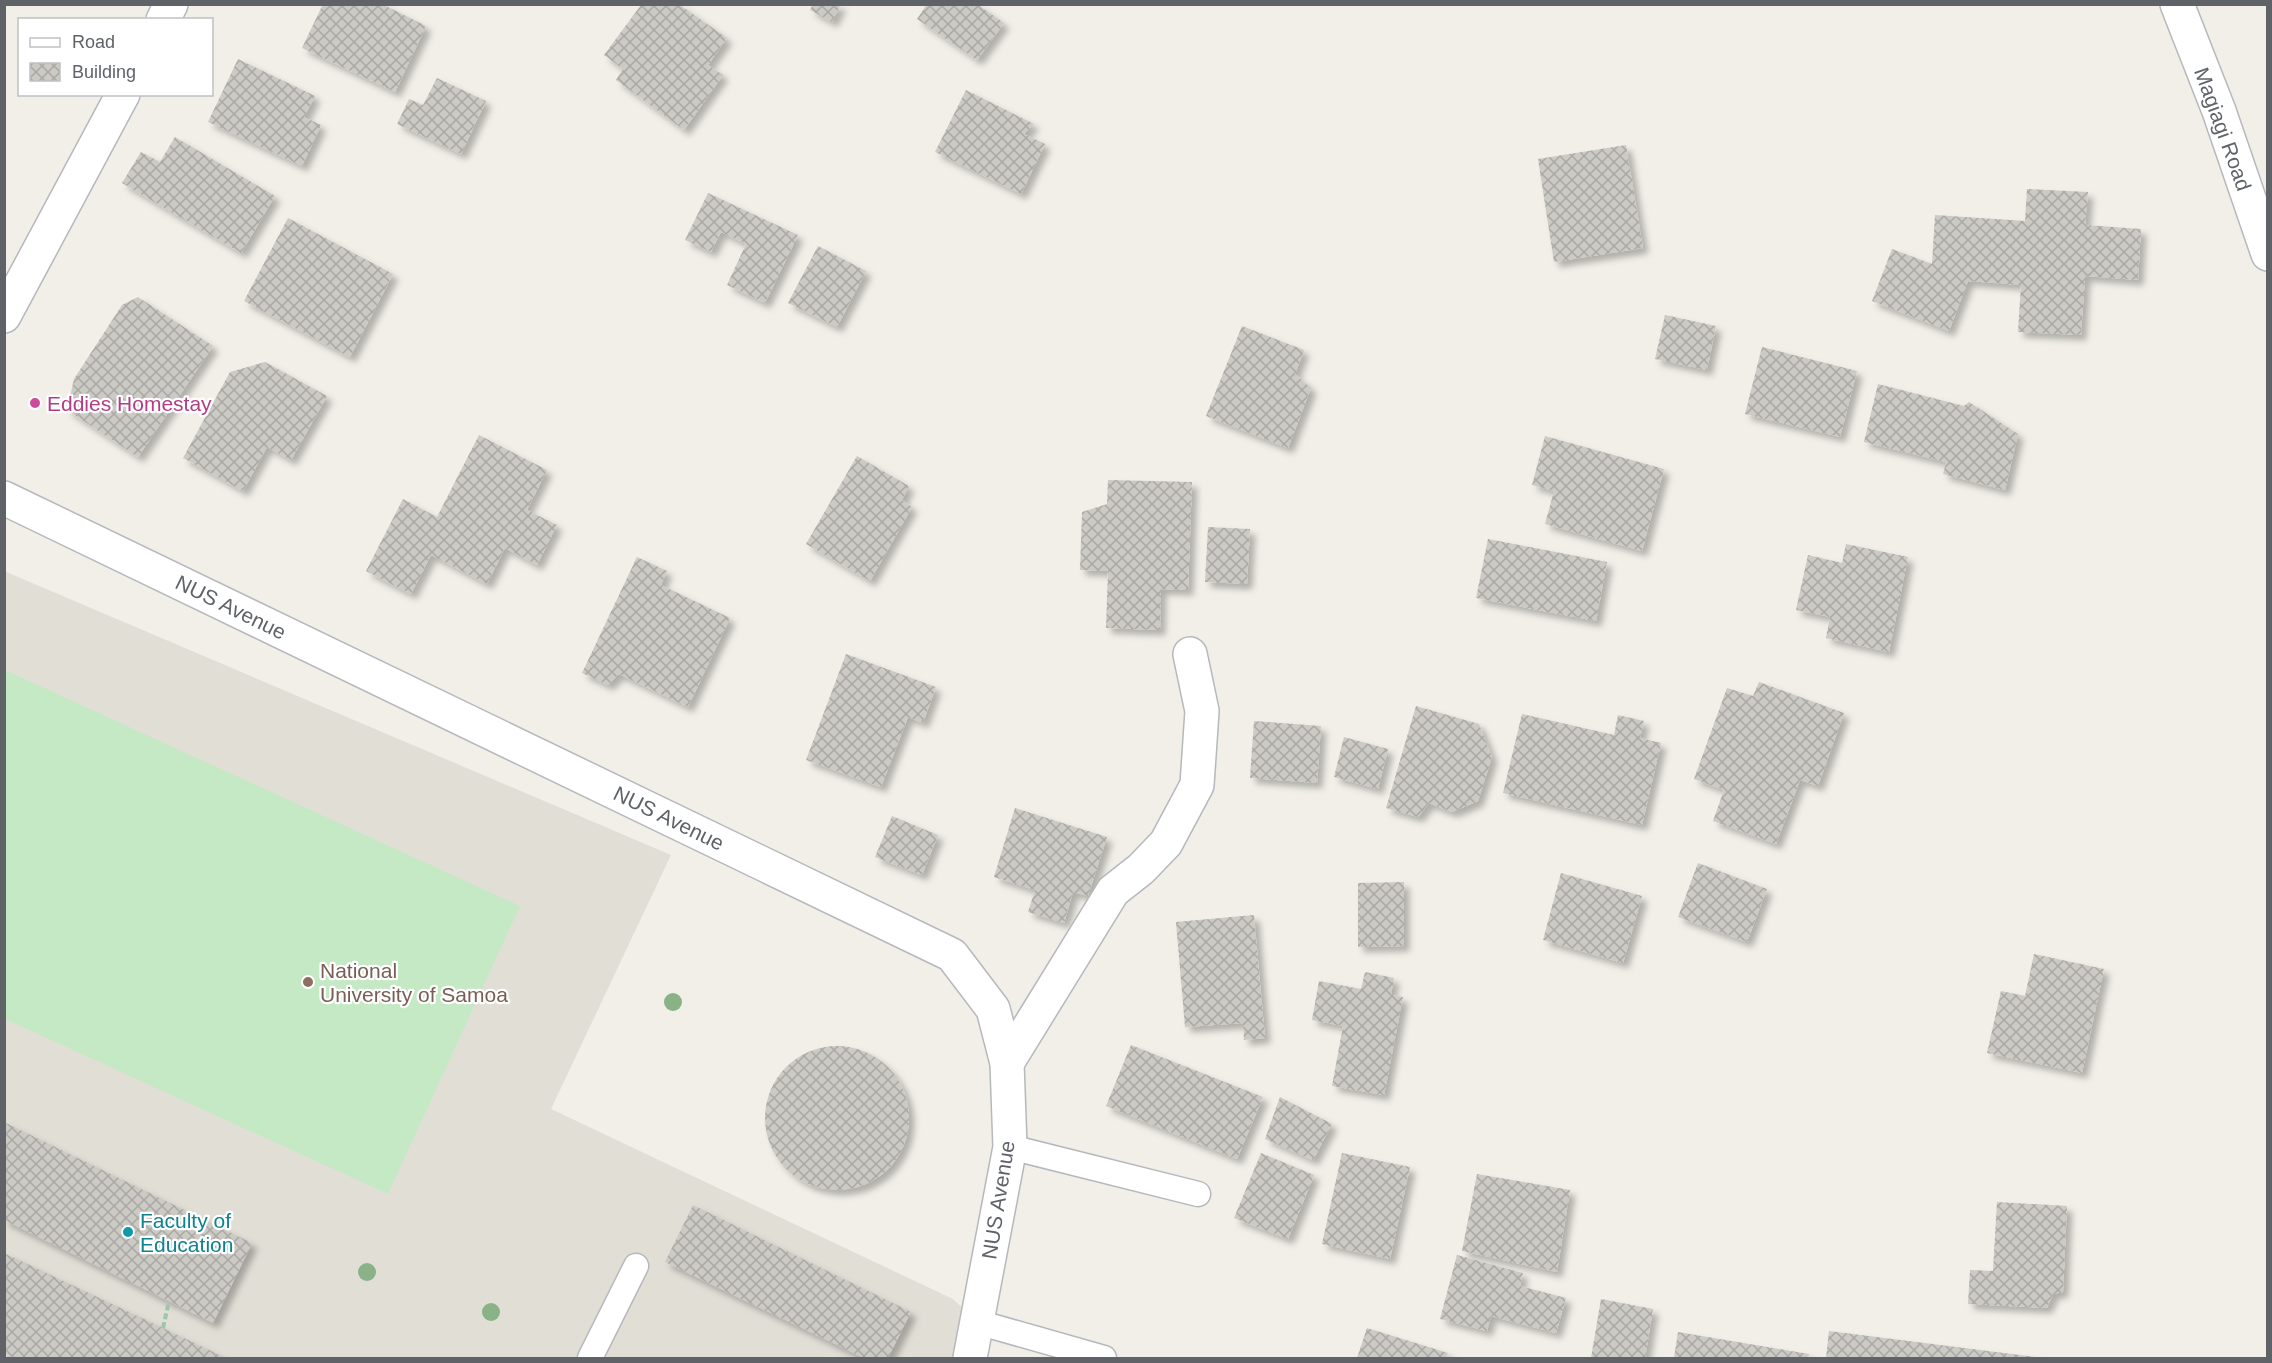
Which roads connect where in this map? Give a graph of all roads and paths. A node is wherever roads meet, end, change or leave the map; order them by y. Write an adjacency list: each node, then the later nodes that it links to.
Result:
1 (171, 4): 3 (street)
2 (2177, 4): 5 (street, Magiagi Road)
3 (164, 18)
4 (122, 96): 6 (street)
5 (2268, 254)
6 (4, 316)
7 (4, 498): 9 (street, NUS Avenue)
8 (1190, 654): 9 (street)
9 (1006, 1063): 10 (street, NUS Avenue)
10 (1010, 1147): 11 (lane); 14 (street, NUS Avenue)
11 (1198, 1194)
12 (636, 1266): 16 (lane)
13 (169, 1301): 15 (path)
14 (977, 1322): 17 (street, NUS Avenue); 18 (lane)
15 (163, 1328)
16 (590, 1359)
17 (970, 1359)
18 (1104, 1359)

